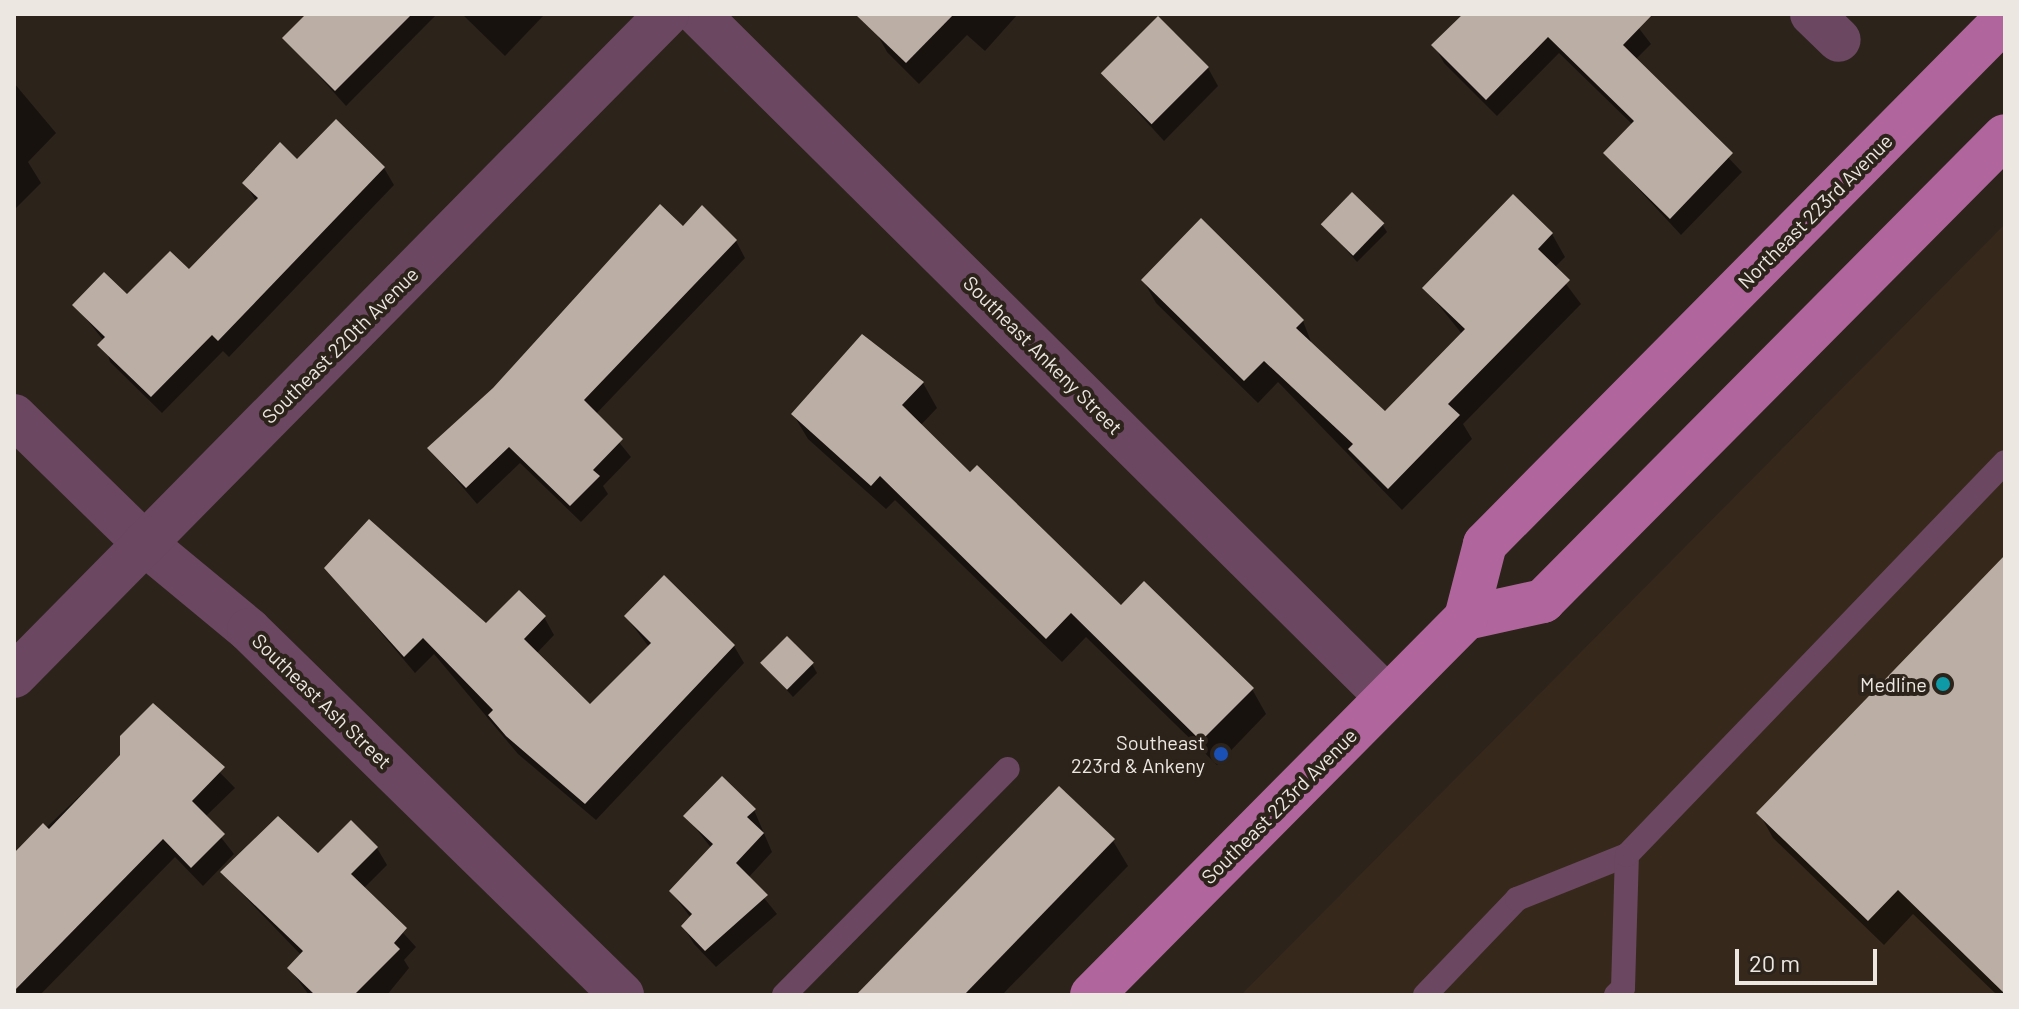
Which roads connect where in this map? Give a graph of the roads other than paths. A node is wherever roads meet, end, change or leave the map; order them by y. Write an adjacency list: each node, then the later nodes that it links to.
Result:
1 (667, 14): 7 (street, Southeast 220th Avenue)
2 (698, 14): 10 (street, Southeast Ankeny Street)
3 (2005, 19): 8 (main road, Northeast 223rd Avenue)
4 (2005, 136): 8 (main road)
5 (14, 416): 7 (street, Southeast Ash Street)
6 (2005, 462): 12 (lane)
7 (144, 543): 9 (street, Southeast 220th Avenue); 14 (street, Southeast Ash Street)
8 (1466, 618): 10 (main road, Southeast 223rd Avenue)
9 (14, 676)
10 (1387, 697): 16 (main road, Southeast 223rd Avenue)
11 (1008, 769): 15 (lane)
12 (1627, 855): 13 (lane); 17 (lane)
13 (1623, 993)
14 (622, 995)
15 (784, 995)
16 (1092, 995)
17 (1425, 995)

